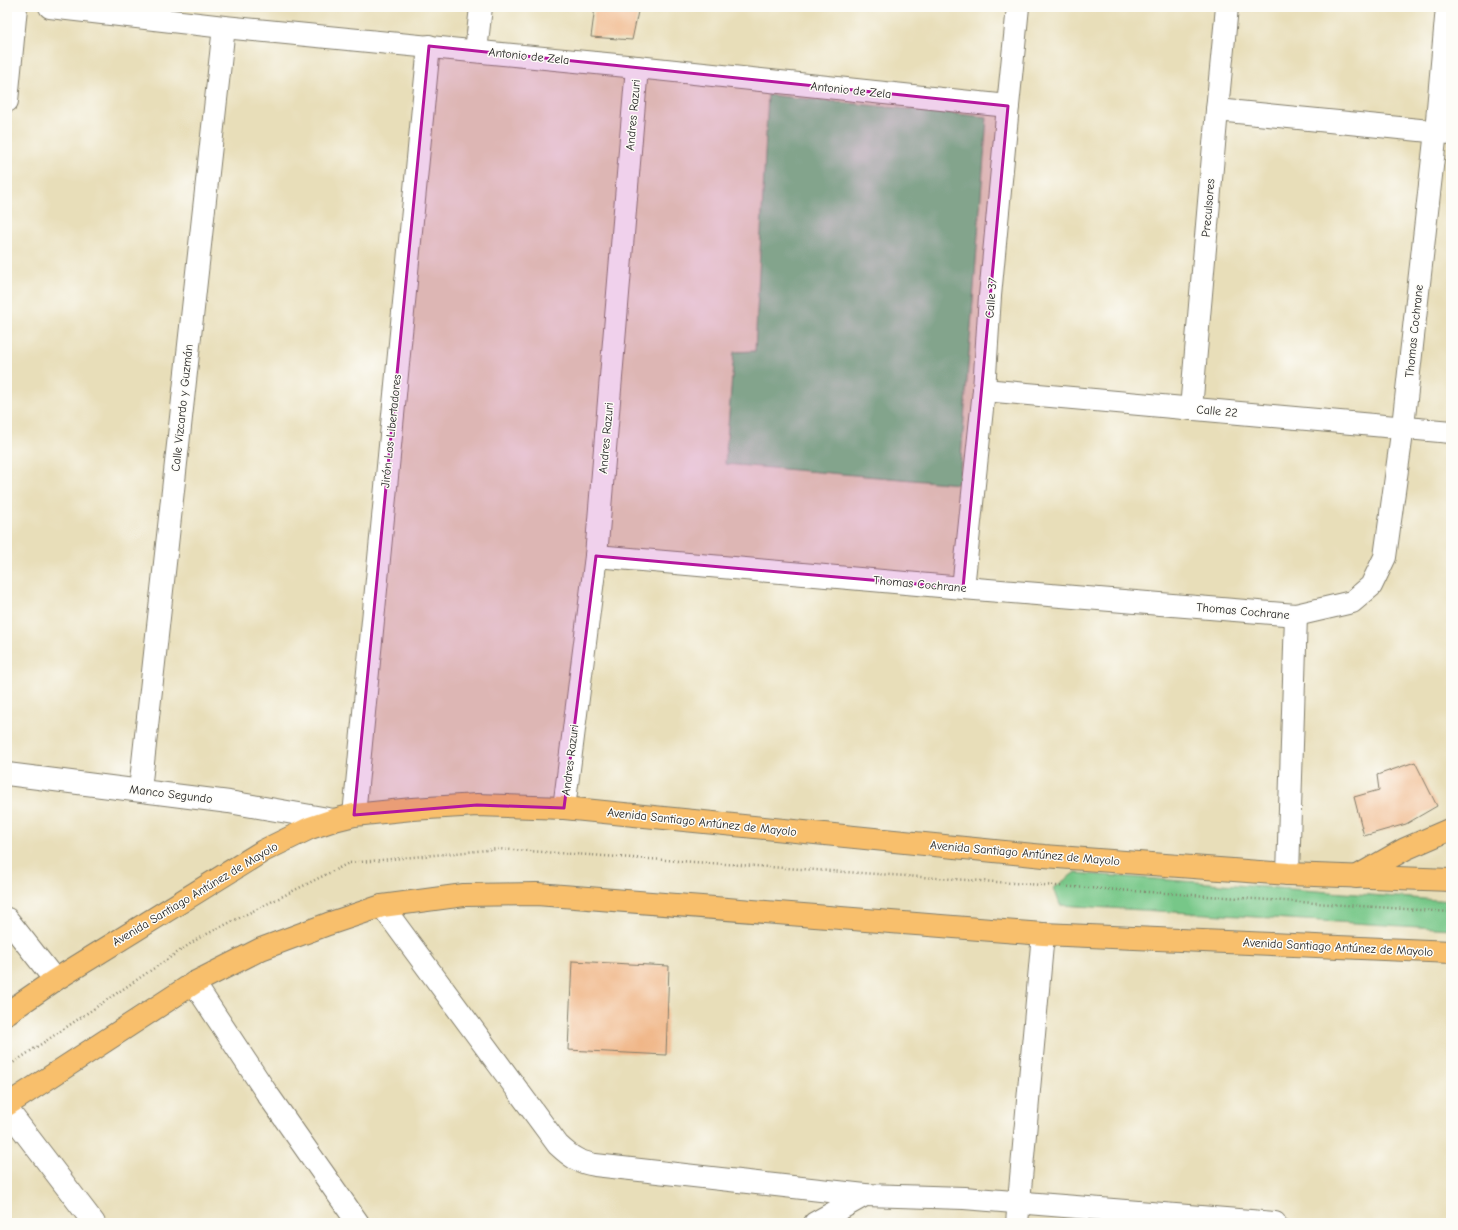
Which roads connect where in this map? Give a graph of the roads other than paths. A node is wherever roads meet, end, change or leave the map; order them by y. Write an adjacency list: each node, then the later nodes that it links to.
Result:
1 (16, 7): 11 (street)
2 (50, 7): 7 (street, Antonio de Zela)
3 (481, 7): 9 (street)
4 (1018, 7): 12 (street, Calle 37)
5 (1227, 7): 13 (street, Preculsores)
6 (1447, 7): 14 (street, Thomas Cochrane)
7 (224, 27): 8 (street, Antonio de Zela); 23 (street, Calle Vizcardo y Guzmán)
8 (429, 46): 9 (street, Antonio de Zela); 25 (street, Jirón Los Libertadores)
9 (476, 51): 10 (street, Antonio de Zela)
10 (637, 67): 12 (street, Antonio de Zela); 19 (street, Andres Razuri)
11 (7, 101)
12 (1008, 106): 15 (street, Calle 37)
13 (1217, 110): 14 (street); 16 (street, Preculsores)
14 (1443, 132): 17 (street, Thomas Cochrane)
15 (984, 390): 16 (street, Calle 22); 20 (street, Calle 37)
16 (1191, 409): 17 (street, Calle 22)
17 (1403, 426): 18 (street, Calle 22); 21 (street, Thomas Cochrane)
18 (1451, 432)
19 (596, 556): 20 (street, Thomas Cochrane); 24 (street, Andres Razuri)
20 (963, 588): 21 (street, Thomas Cochrane)
21 (1296, 615): 27 (street)
22 (7, 774): 23 (street, Manco Segundo)
23 (140, 790): 25 (street, Manco Segundo)
24 (564, 808): 25 (main road, Avenida Santiago Antúnez de Mayolo); 27 (main road, Avenida Santiago Antúnez de Mayolo)
25 (344, 818): 36 (main road, Avenida Santiago Antúnez de Mayolo)
26 (1451, 829): 28 (main road)
27 (1288, 874): 28 (main road, Avenida Santiago Antúnez de Mayolo)
28 (1356, 877): 29 (main road, Avenida Santiago Antúnez de Mayolo)
29 (1451, 880)
30 (382, 906): 32 (main road, Avenida Santiago Antúnez de Mayolo); 37 (main road, Avenida Santiago Antúnez de Mayolo); 41 (street)
31 (7, 919): 36 (street)
32 (1043, 934): 33 (main road, Avenida Santiago Antúnez de Mayolo); 42 (street)
33 (1409, 950): 34 (main road, Avenida Santiago Antúnez de Mayolo); 35 (main road)
34 (1451, 952)
35 (1451, 965)
36 (56, 980): 38 (main road, Avenida Santiago Antúnez de Mayolo)
37 (194, 983): 39 (main road, Avenida Santiago Antúnez de Mayolo); 44 (street)
38 (7, 1014)
39 (7, 1105)
40 (7, 1109): 43 (street)
41 (865, 1195): 42 (street); 45 (street)
42 (1018, 1213): 46 (street)
43 (94, 1223)
44 (358, 1223)
45 (815, 1223)
46 (1275, 1223)

